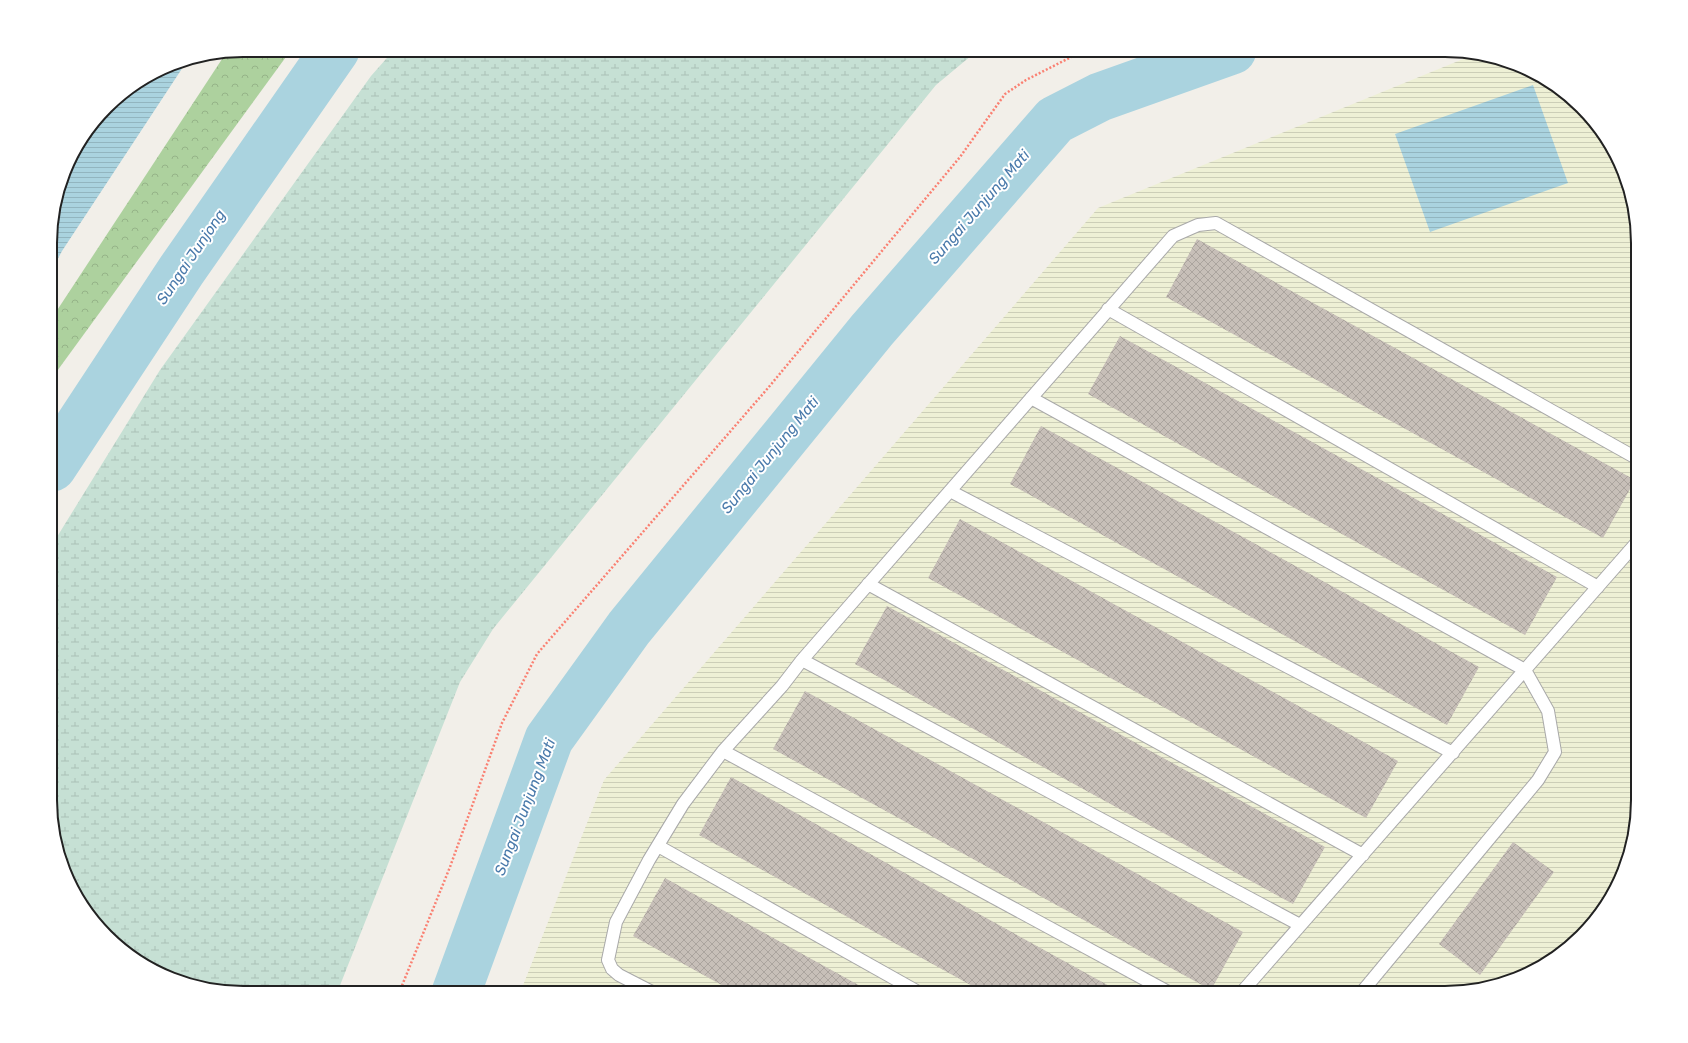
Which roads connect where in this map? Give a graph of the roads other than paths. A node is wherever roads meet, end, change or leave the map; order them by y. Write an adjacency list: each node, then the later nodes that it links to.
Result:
1 (1108, 310): 2 (lane); 3 (lane); 7 (lane)
2 (1031, 398): 4 (lane); 9 (lane)
3 (1631, 455)
4 (950, 491): 6 (lane); 11 (lane)
5 (1631, 549): 7 (lane)
6 (868, 584): 8 (lane); 13 (lane)
7 (1598, 587): 9 (lane)
8 (802, 660): 10 (lane); 14 (lane)
9 (1525, 670): 11 (lane); 19 (lane)
10 (723, 751): 12 (lane); 17 (lane)
11 (1453, 753): 13 (lane)
12 (658, 846): 15 (lane); 16 (lane)
13 (1363, 855): 14 (lane)
14 (1300, 925): 18 (lane)
15 (640, 986)
16 (908, 986)
17 (1157, 986)
18 (1247, 986)
19 (1367, 986)

